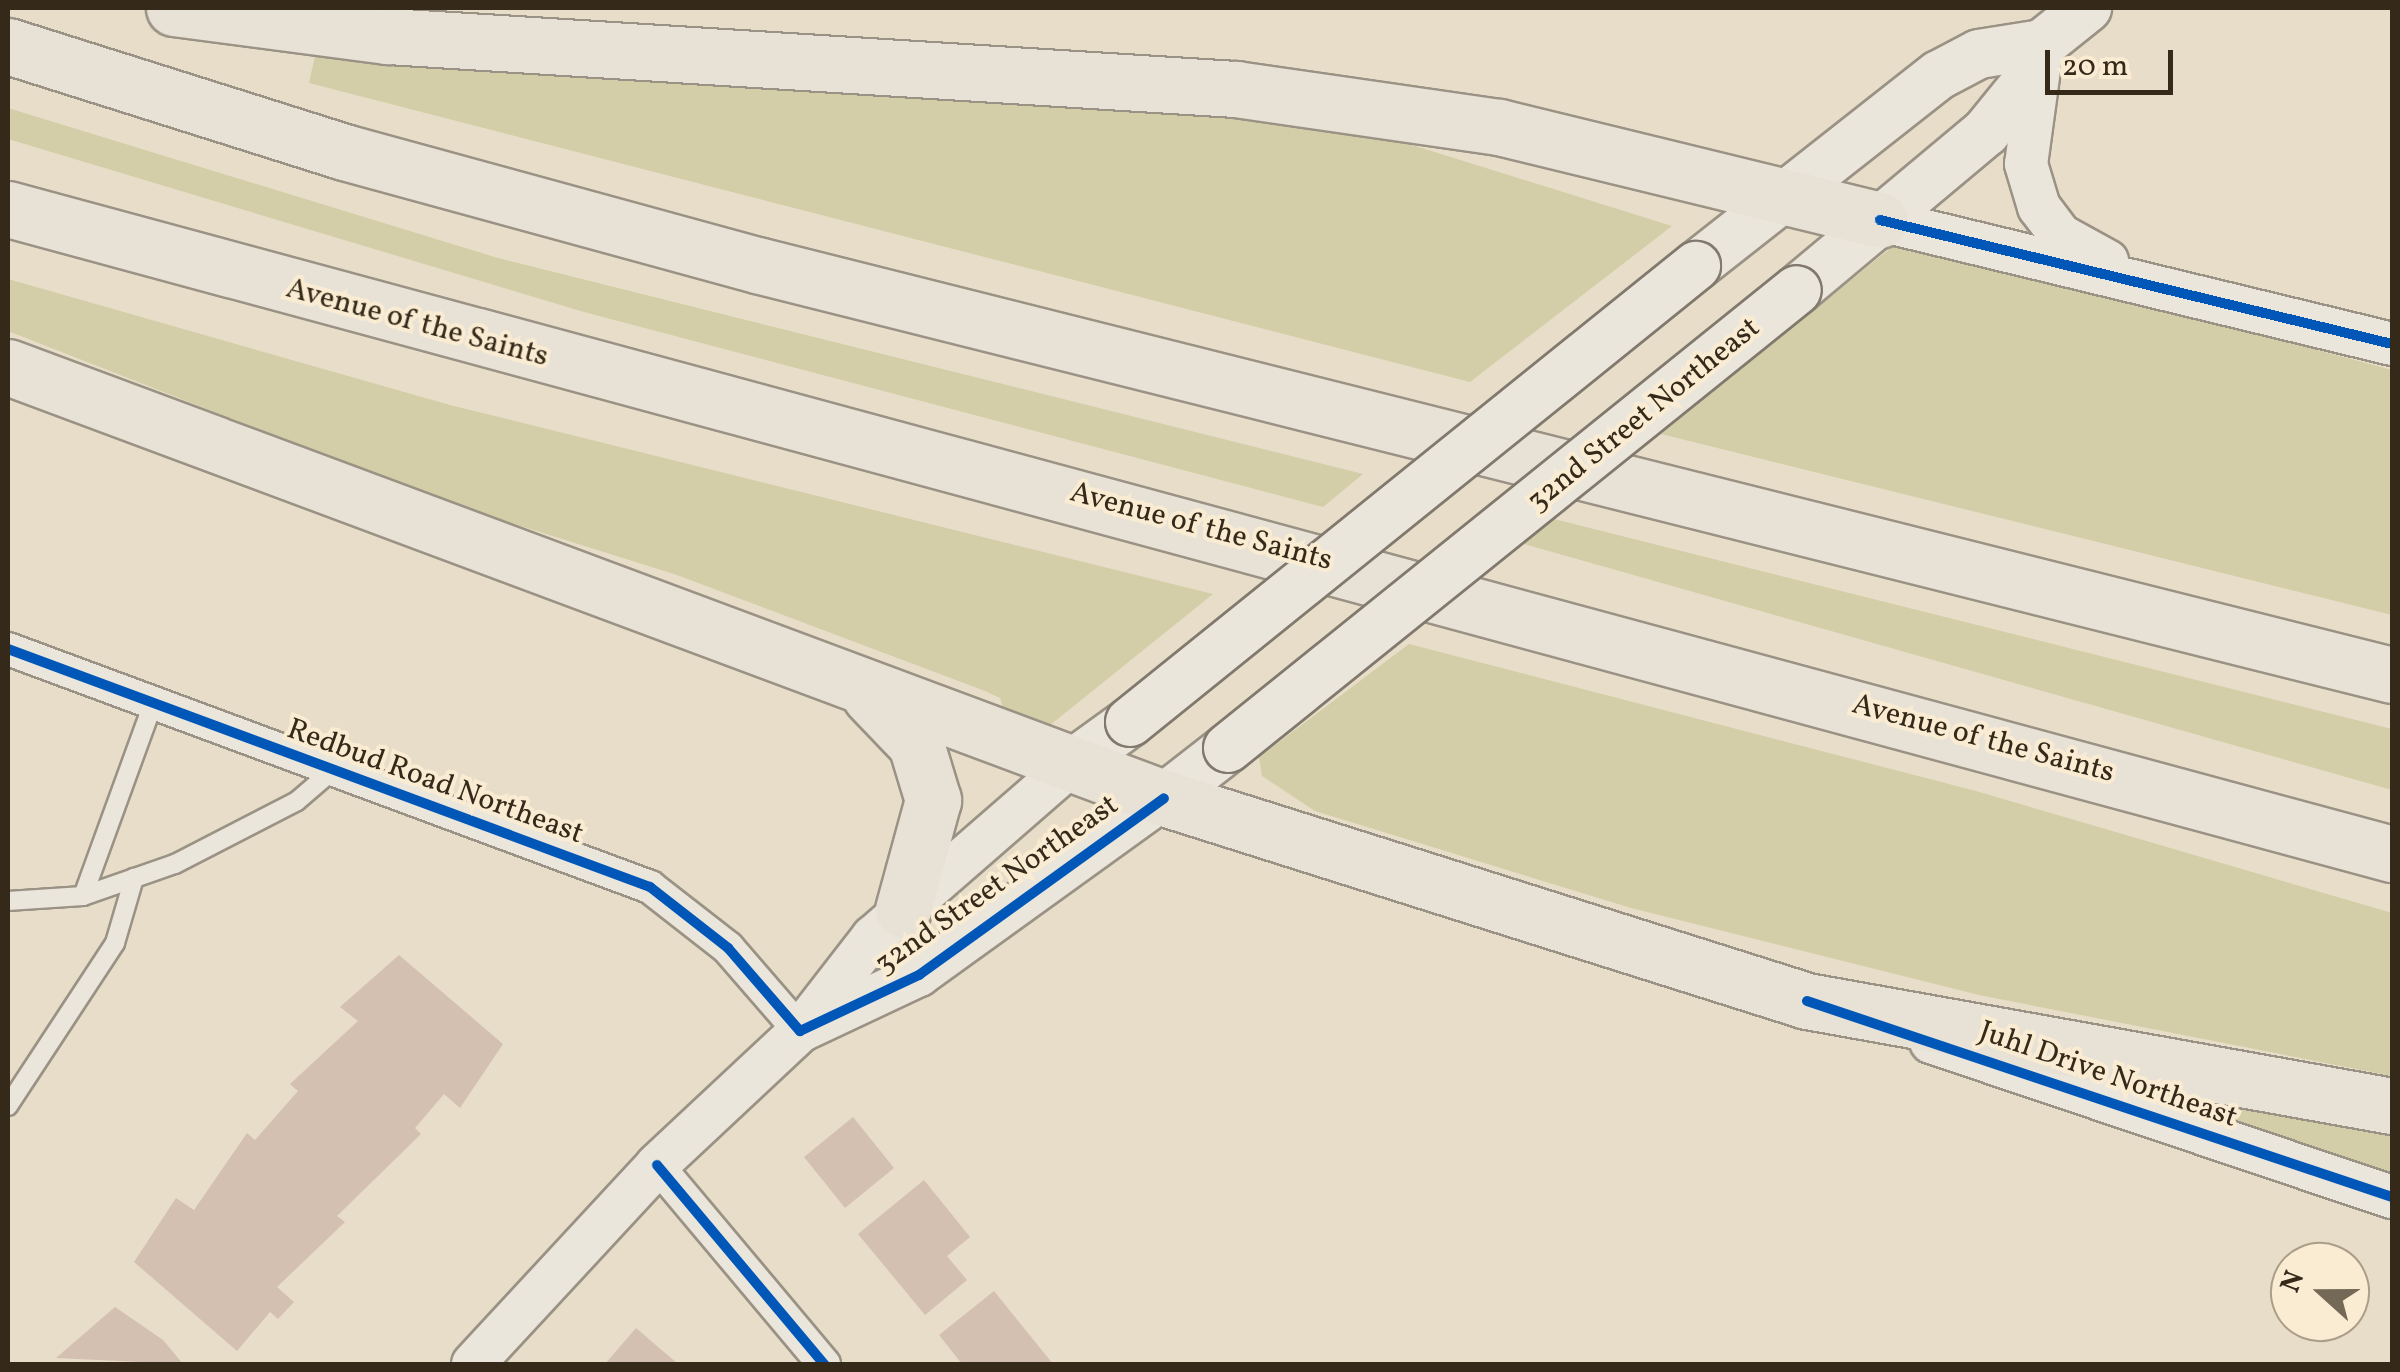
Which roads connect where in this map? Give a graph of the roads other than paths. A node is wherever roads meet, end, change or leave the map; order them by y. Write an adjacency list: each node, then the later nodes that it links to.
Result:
1 (174, 8): 5 (highway)
2 (2087, 8): 3 (main road, 32nd Street Northeast)
3 (2042, 44): 5 (main road, 32nd Street Northeast); 7 (main road, 32nd Street Northeast); 8 (street)
4 (8, 46): 12 (highway)
5 (1782, 197): 7 (highway); 15 (main road, 32nd Street Northeast, bridge)
6 (8, 209): 18 (highway, Avenue of the Saints)
7 (1880, 220): 8 (street); 17 (main road, 32nd Street Northeast, bridge)
8 (2154, 281): 9 (street)
9 (2392, 344)
10 (8, 367): 13 (highway)
11 (8, 650): 14 (street, Redbud Road Northeast)
12 (2392, 674)
13 (852, 682): 15 (highway); 22 (highway)
14 (153, 704): 16 (street, Redbud Road Northeast); 20 (lane)
15 (1072, 764): 17 (highway); 22 (street, 32nd Street Northeast)
16 (333, 770): 19 (lane); 24 (street, Redbud Road Northeast)
17 (1164, 798): 23 (highway); 24 (street, 32nd Street Northeast)
18 (2392, 854)
19 (134, 878): 20 (lane); 25 (lane)
20 (83, 896): 21 (lane)
21 (8, 901)
22 (904, 910): 24 (street, 32nd Street Northeast)
23 (1807, 1001): 26 (highway); 28 (street, Juhl Drive Northeast)
24 (800, 1032): 27 (street)
25 (8, 1106)
26 (2392, 1106)
27 (657, 1164): 29 (street); 30 (street)
28 (2392, 1197)
29 (473, 1364)
30 (824, 1364)

